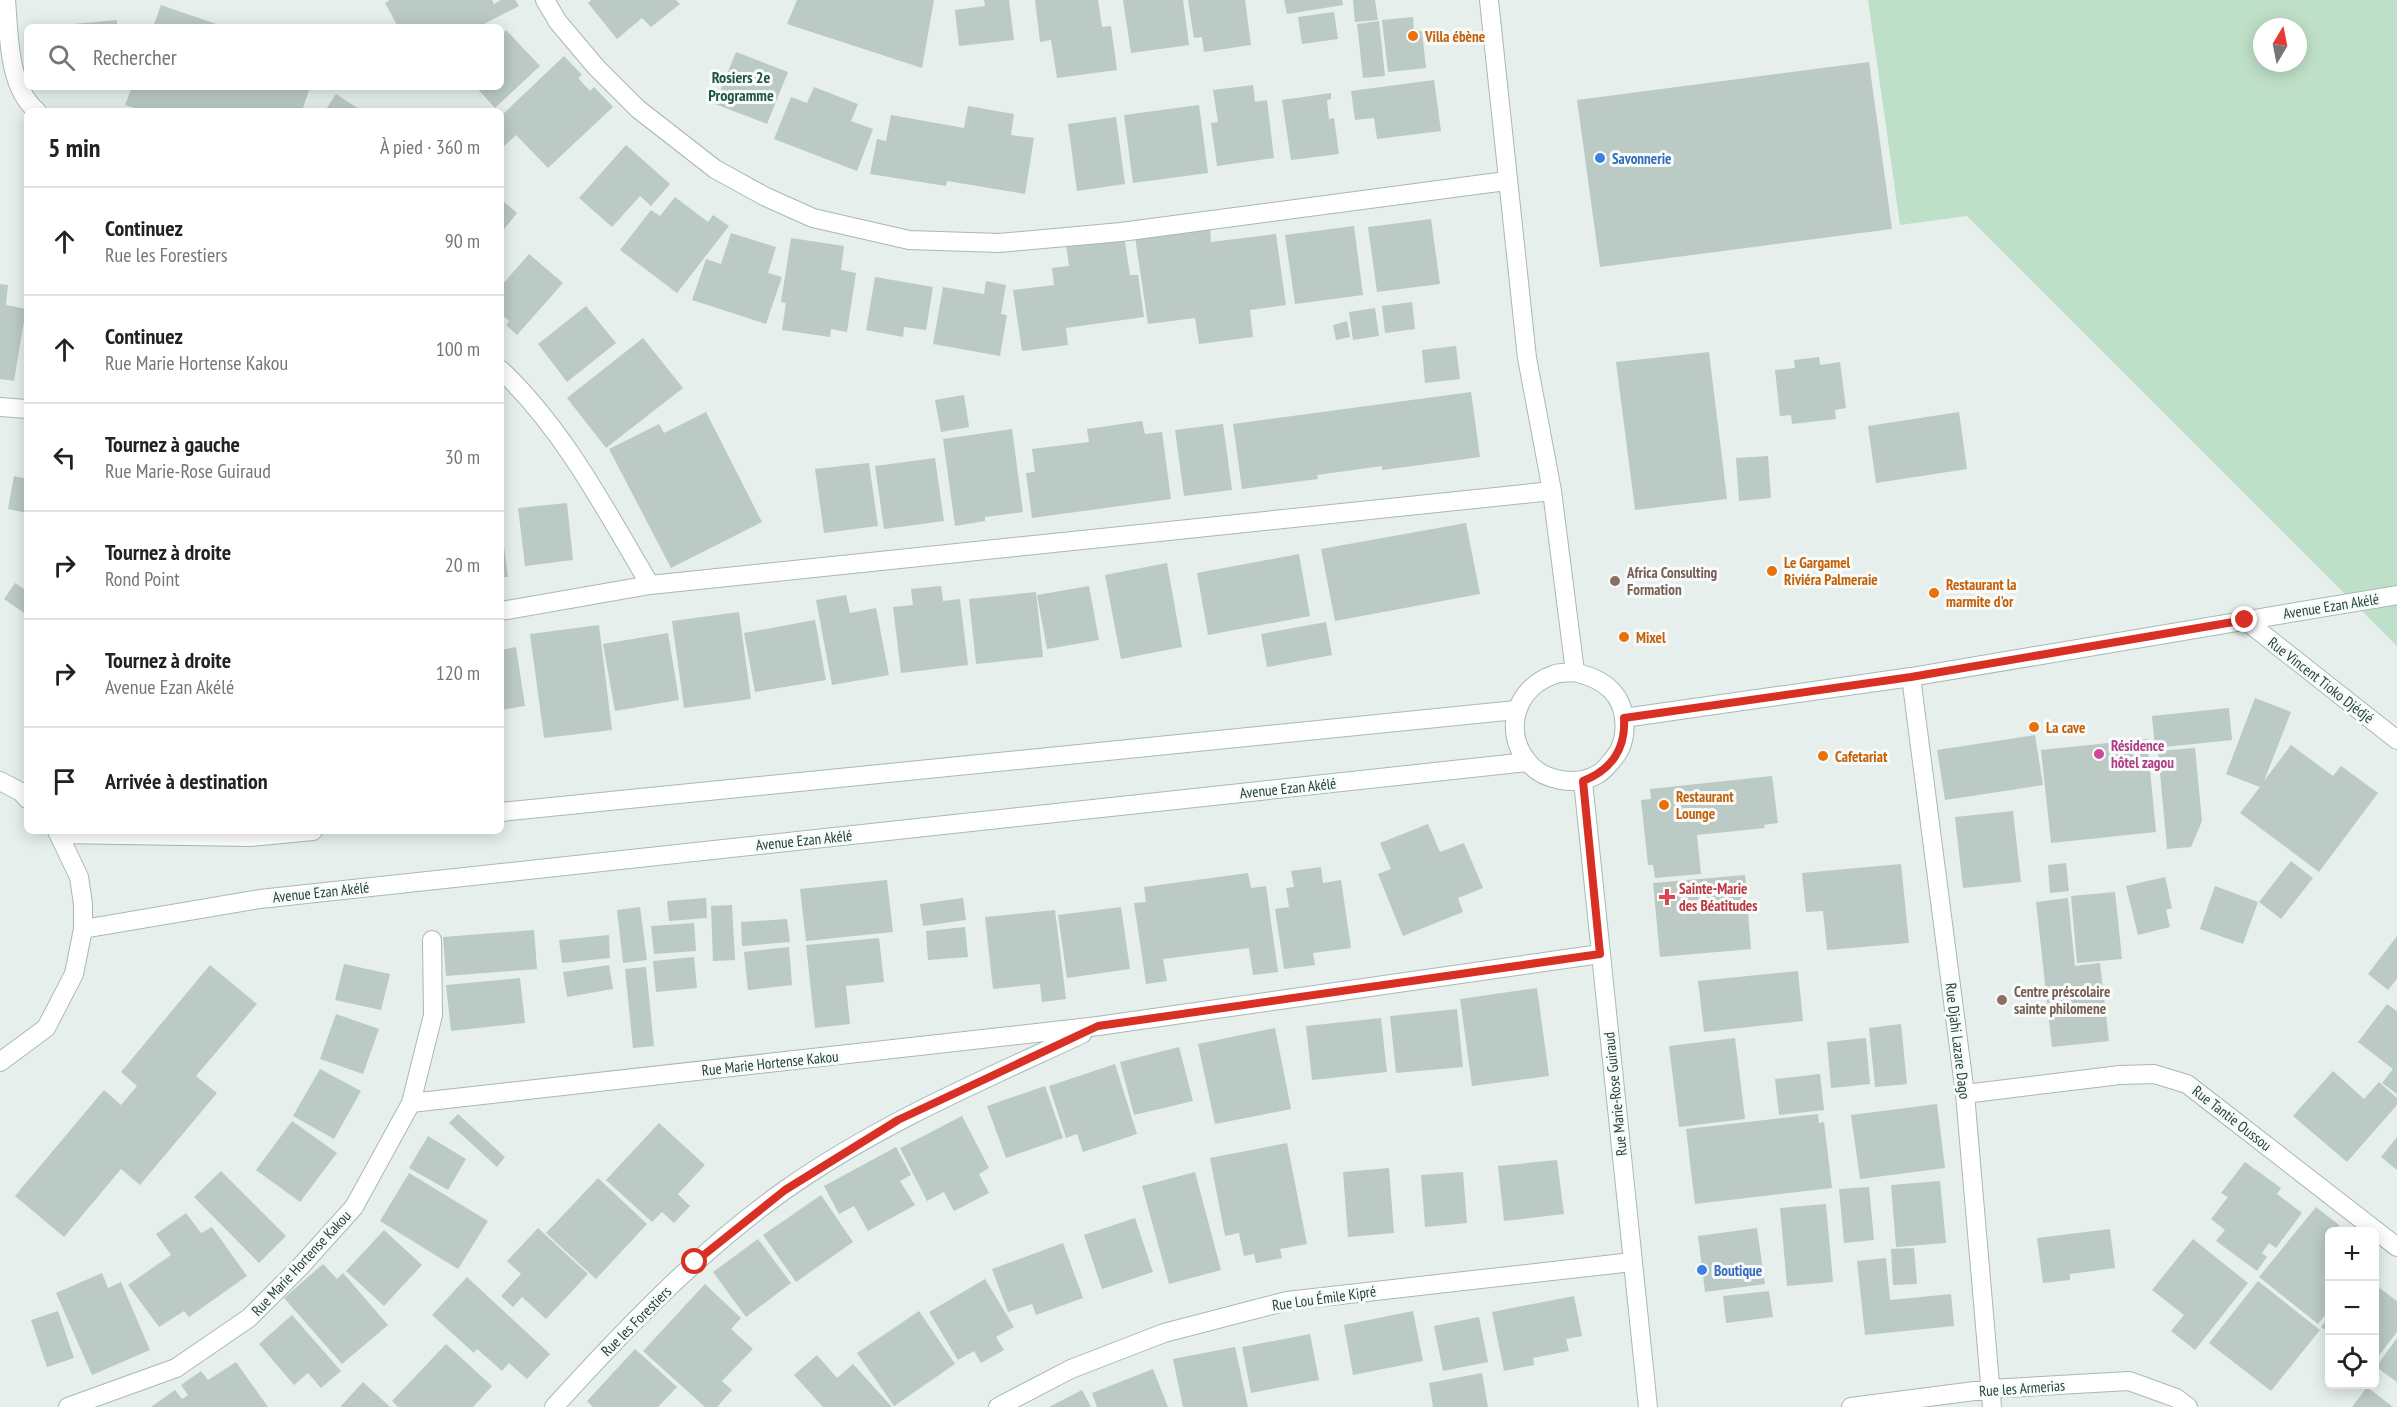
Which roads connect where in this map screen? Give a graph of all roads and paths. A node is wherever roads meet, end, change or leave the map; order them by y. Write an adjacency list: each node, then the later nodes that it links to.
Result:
1 (6, 0): 4 (street)
2 (545, 0): 5 (street)
3 (1489, 0): 5 (street)
4 (33, 108)
5 (1506, 181): 9 (street)
6 (504, 373): 10 (street)
7 (0, 407): 8 (street)
8 (24, 409)
9 (1552, 491): 10 (street); 14 (street)
10 (650, 585): 12 (street)
11 (2397, 595): 13 (street, Avenue Ezan Akélé)
12 (504, 610)
13 (2245, 620): 15 (street, Avenue Ezan Akélé); 18 (street, Rue Vincent Tioko Djédjé)
14 (1575, 672): 16 (street); 17 (street)
15 (1911, 677): 17 (street, Avenue Ezan Akélé); 32 (street, Rue Djahi Lazare Dago)
16 (1516, 710): 19 (street); 23 (street)
17 (1624, 718): 20 (street)
18 (2397, 740)
19 (1527, 762): 20 (street); 27 (street, Avenue Ezan Akélé)
20 (1583, 781): 29 (street, Rue Marie-Rose Guiraud)
21 (0, 782): 22 (street)
22 (24, 796)
23 (504, 812)
24 (58, 834): 27 (street)
25 (106, 834): 26 (street)
26 (282, 834)
27 (83, 929): 31 (street)
28 (432, 940): 33 (street)
29 (1600, 954): 30 (street, Rue Marie Hortense Kakou); 35 (street, Rue Marie-Rose Guiraud)
30 (1098, 1026): 33 (street, Rue Marie Hortense Kakou); 38 (street, Rue les Forestiers)
31 (0, 1062)
32 (1965, 1094): 34 (street, Rue Tantie Oussou); 36 (street, Rue Djahi Lazare Dago)
33 (411, 1103): 37 (street, Rue Marie Hortense Kakou)
34 (2397, 1247)
35 (1632, 1262): 39 (street, Rue Lou Émile Kipré); 40 (street, Rue Marie-Rose Guiraud)
36 (1991, 1398): 41 (street, Rue les Armerias); 42 (street, Rue les Armerias)
37 (68, 1407)
38 (554, 1407)
39 (998, 1407)
40 (1648, 1407)
41 (1851, 1407)
42 (2188, 1407)

